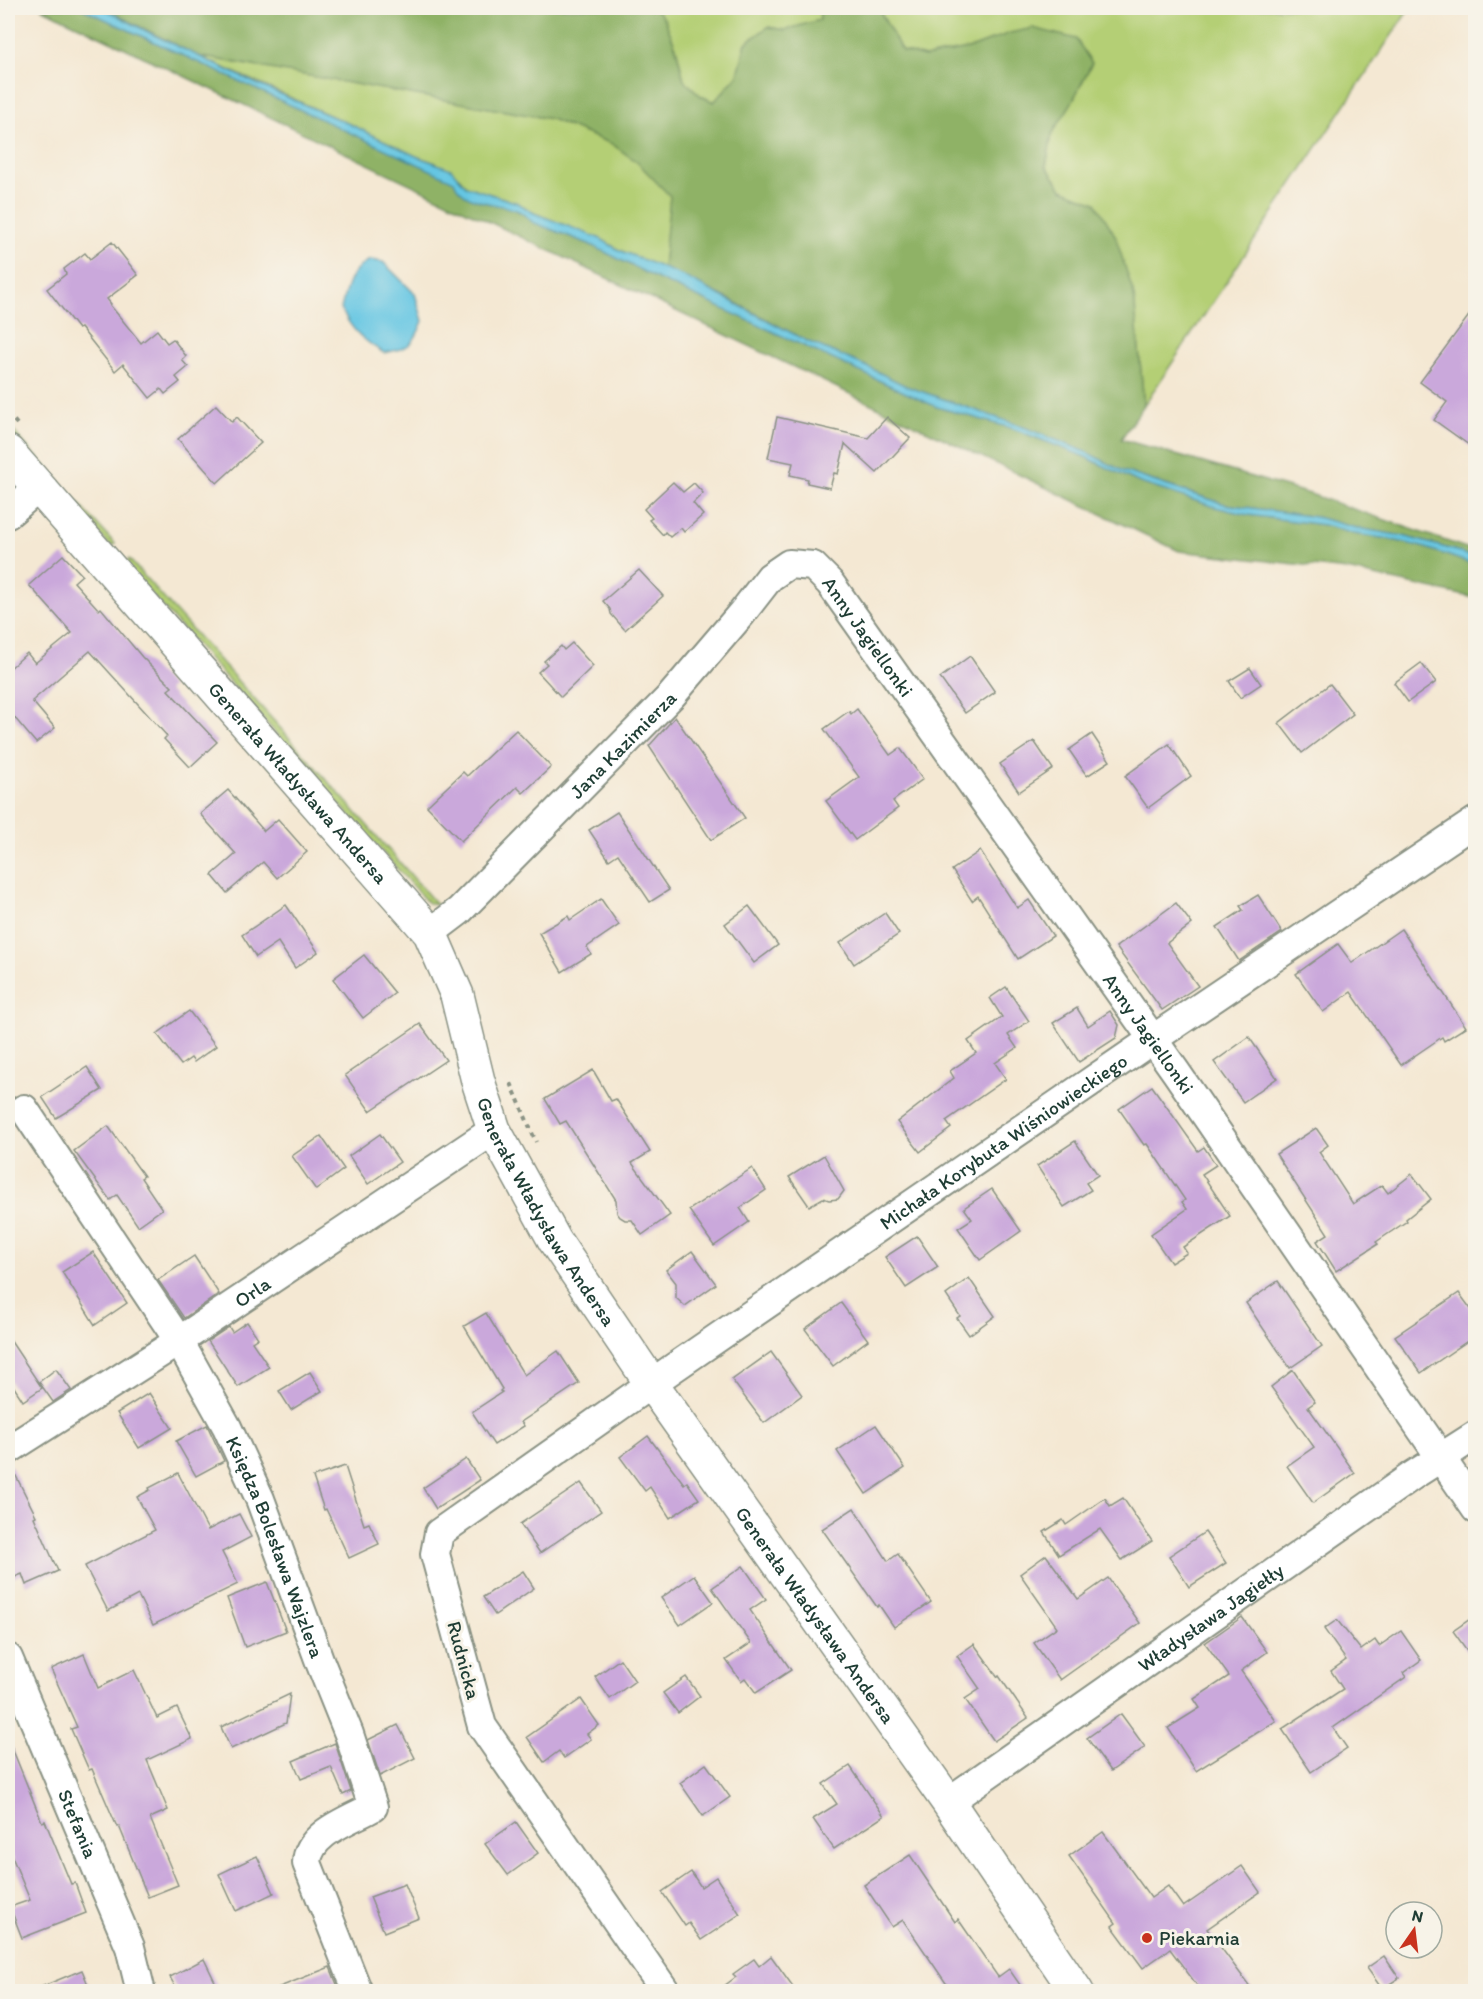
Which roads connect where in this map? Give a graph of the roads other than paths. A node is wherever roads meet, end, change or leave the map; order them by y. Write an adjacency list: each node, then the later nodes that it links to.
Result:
1 (8, 452): 2 (street, Generała Władysława Andersa)
2 (38, 488): 3 (street); 6 (street, Generała Władysława Andersa)
3 (8, 514)
4 (813, 566): 6 (street, Jana Kazimierza); 7 (street, Anny Jagiellonki)
5 (1476, 821): 7 (street, Michała Korybuta Wiśniowieckiego)
6 (430, 933): 9 (street, Generała Władysława Andersa)
7 (1153, 1039): 11 (street, Michała Korybuta Wiśniowieckiego); 14 (street, Anny Jagiellonki)
8 (24, 1109): 10 (street, Księdza Bolesława Wajzlera)
9 (494, 1130): 10 (street, Orla); 11 (street, Generała Władysława Andersa)
10 (179, 1341): 13 (street, Orla); 19 (street, Księdza Bolesława Wajzlera)
11 (651, 1383): 17 (street, Generała Władysława Andersa); 20 (street, Rudnicka)
12 (1476, 1435): 14 (street, Władysława Jagiełły)
13 (8, 1450)
14 (1441, 1458): 15 (street, Anny Jagiellonki); 17 (street, Władysława Jagiełły)
15 (1476, 1509)
16 (8, 1658): 18 (street, Stefania)
17 (948, 1802): 21 (street, Generała Władysława Andersa)
18 (141, 1992)
19 (358, 1992)
20 (666, 1992)
21 (1077, 1992)

